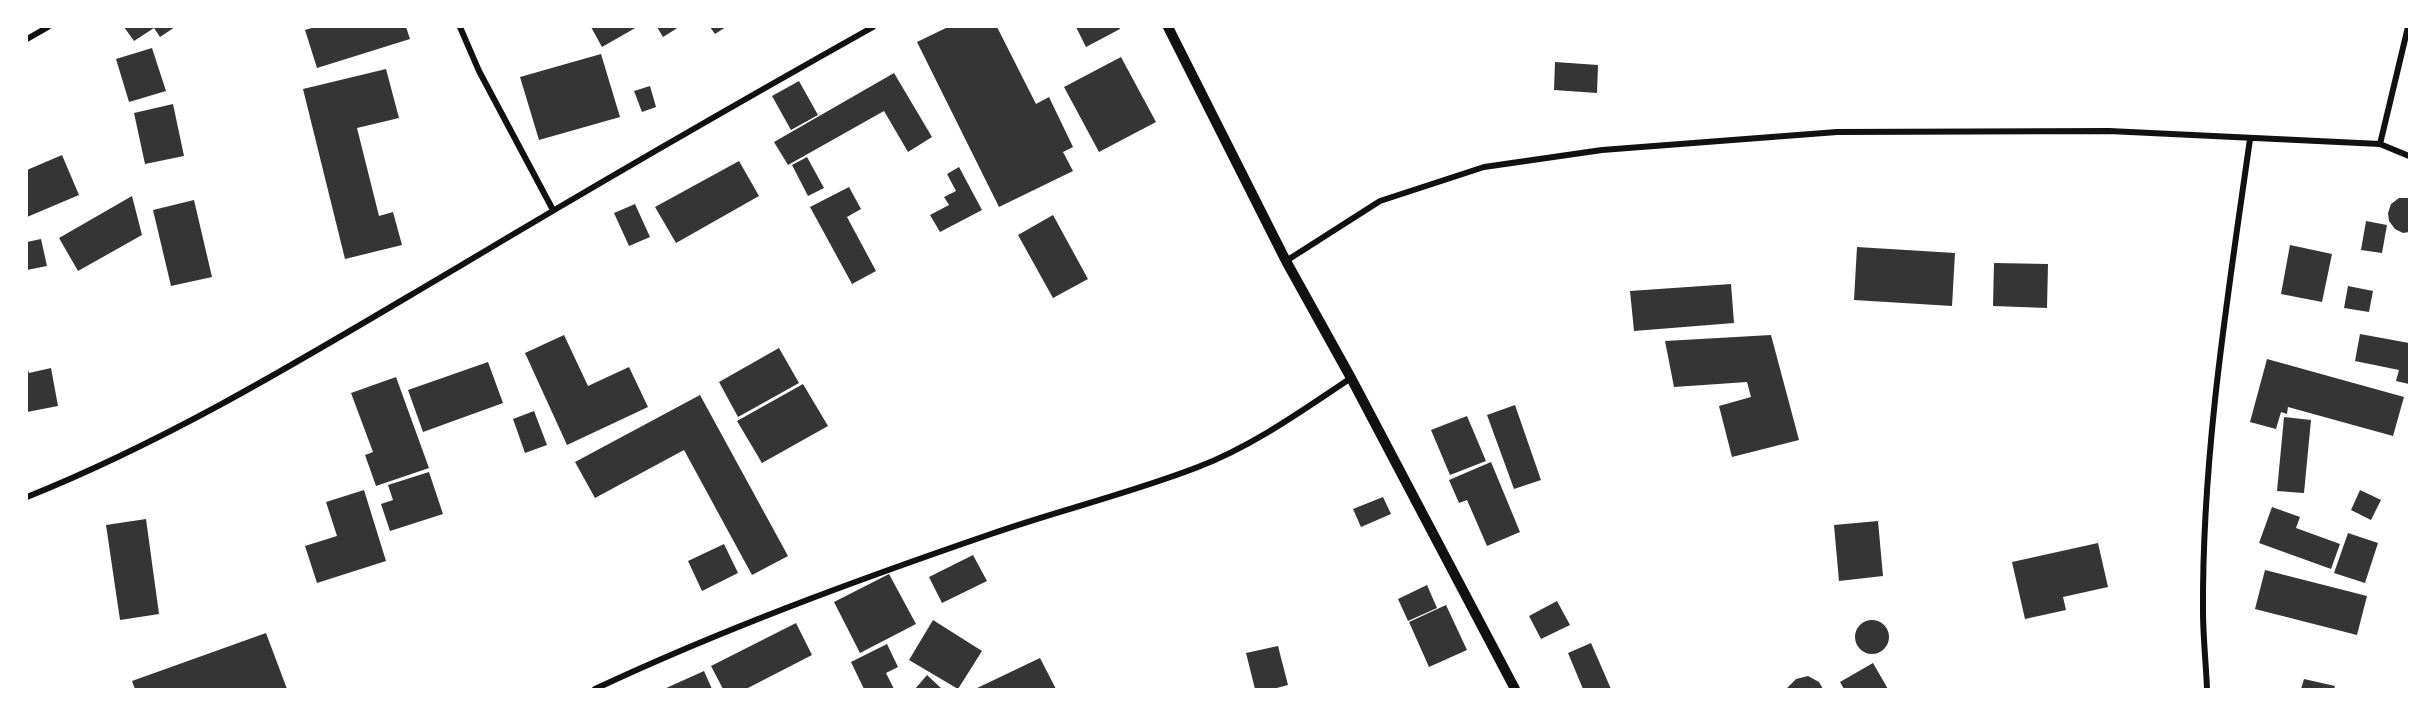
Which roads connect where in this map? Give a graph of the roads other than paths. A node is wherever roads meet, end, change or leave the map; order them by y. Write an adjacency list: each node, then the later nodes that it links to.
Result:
1 (48, 27): 6 (street)
2 (460, 27): 10 (street)
3 (873, 27): 10 (street)
4 (1168, 27): 11 (street)
5 (2408, 27): 8 (street)
6 (27, 39)
7 (2250, 139): 8 (street); 11 (street); 16 (street)
8 (2380, 144): 9 (street)
9 (2409, 156)
10 (553, 210): 13 (street)
11 (1286, 261): 12 (street)
12 (1351, 378): 14 (street); 15 (street)
13 (27, 498)
14 (595, 689)
15 (1515, 689)
16 (2207, 689)

